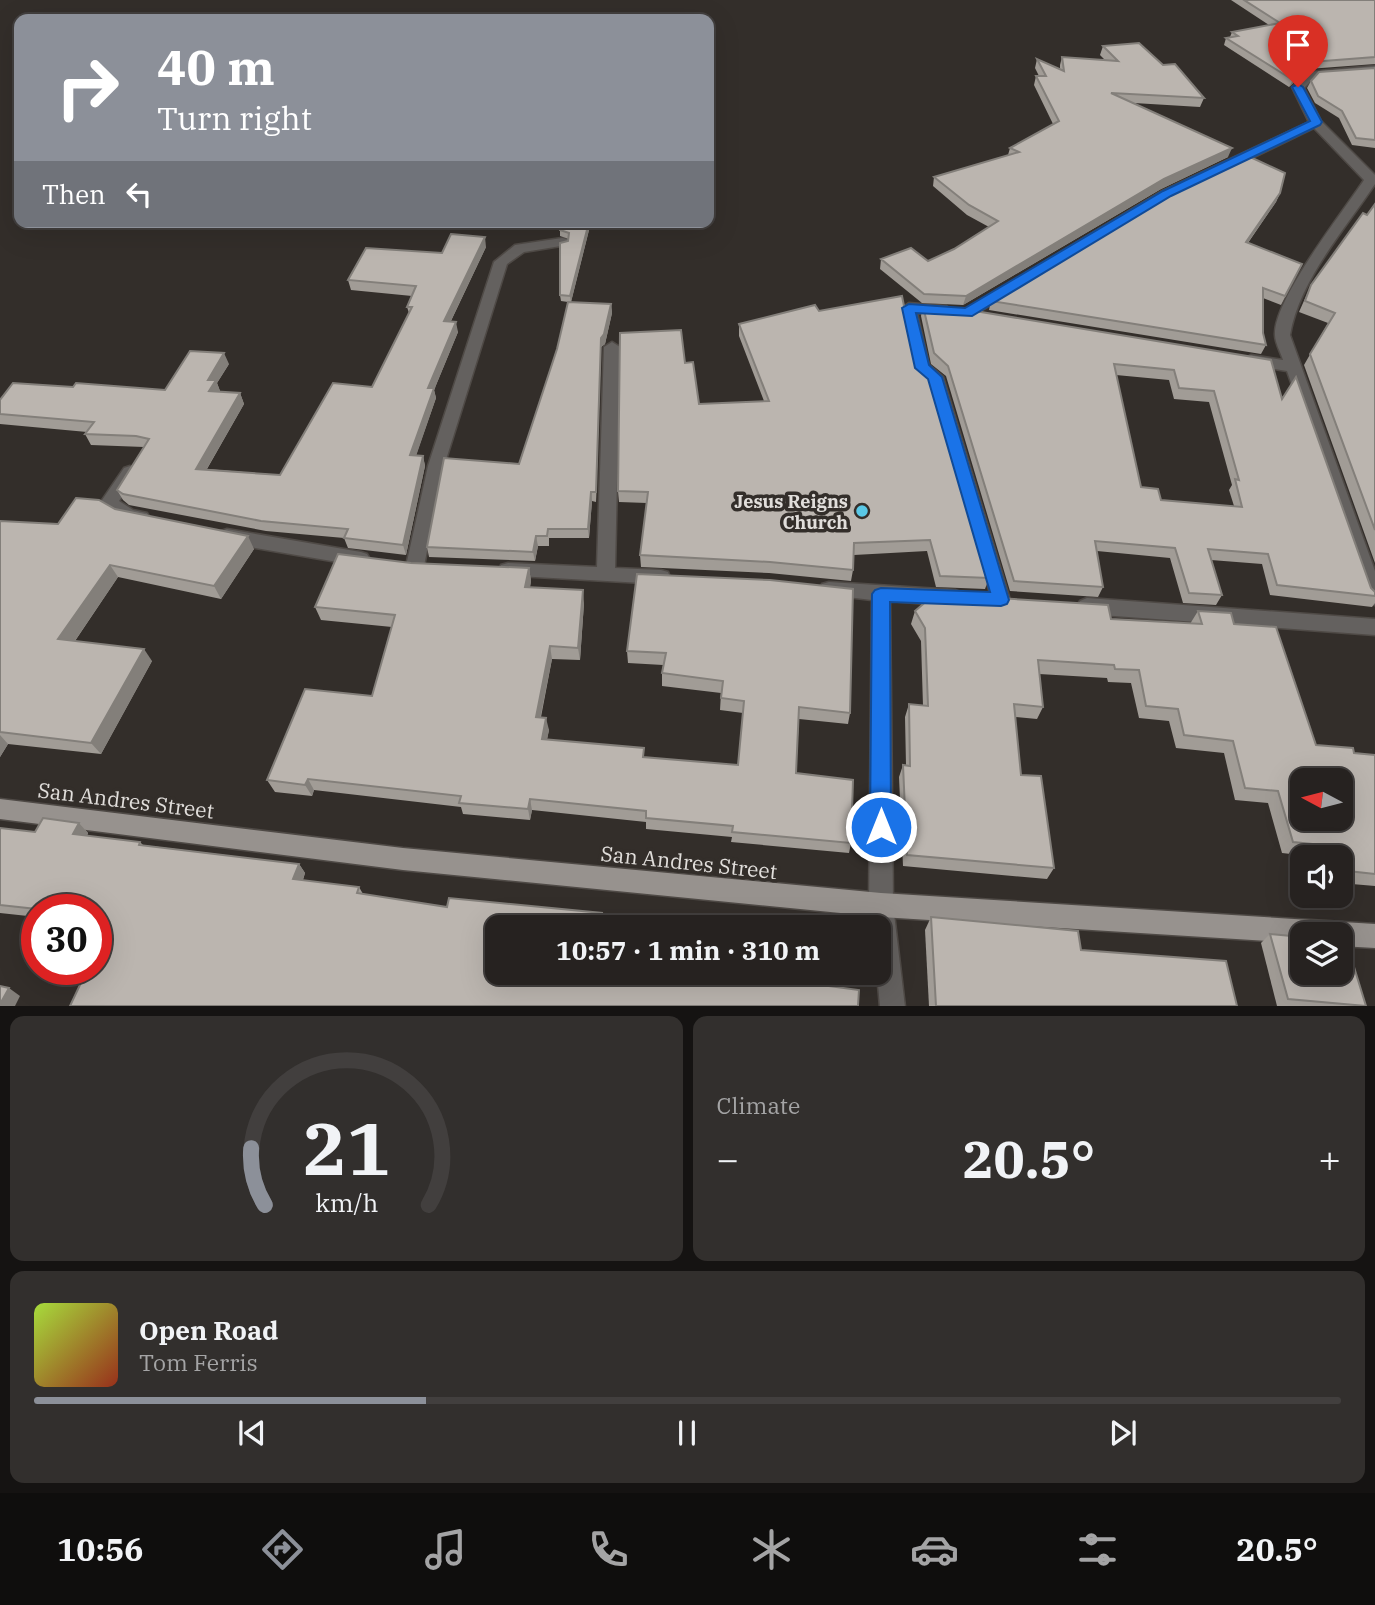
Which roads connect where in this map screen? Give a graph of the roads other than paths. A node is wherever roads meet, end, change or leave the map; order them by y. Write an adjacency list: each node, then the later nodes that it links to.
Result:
1 (1375, 69): 2 (street)
2 (1316, 122): 3 (street); 5 (street)
3 (1373, 179): 9 (street)
4 (562, 242): 14 (street)
5 (967, 313): 6 (street); 19 (street)
6 (994, 317)
7 (612, 347): 16 (street)
8 (1238, 358): 9 (street)
9 (1292, 367): 20 (street)
10 (142, 455): 11 (street)
11 (161, 522)
12 (206, 531): 13 (street)
13 (375, 561)
14 (415, 565)
15 (483, 568): 16 (street)
16 (606, 574): 17 (street)
17 (674, 578)
18 (807, 587): 19 (street)
19 (881, 594): 24 (street)
20 (1375, 597)
21 (1070, 605): 22 (street)
22 (1375, 627)
23 (0, 809): 24 (main road, San Andres Street)
24 (881, 905): 25 (main road, San Andres Street); 26 (street)
25 (1375, 936)
26 (893, 1006)

